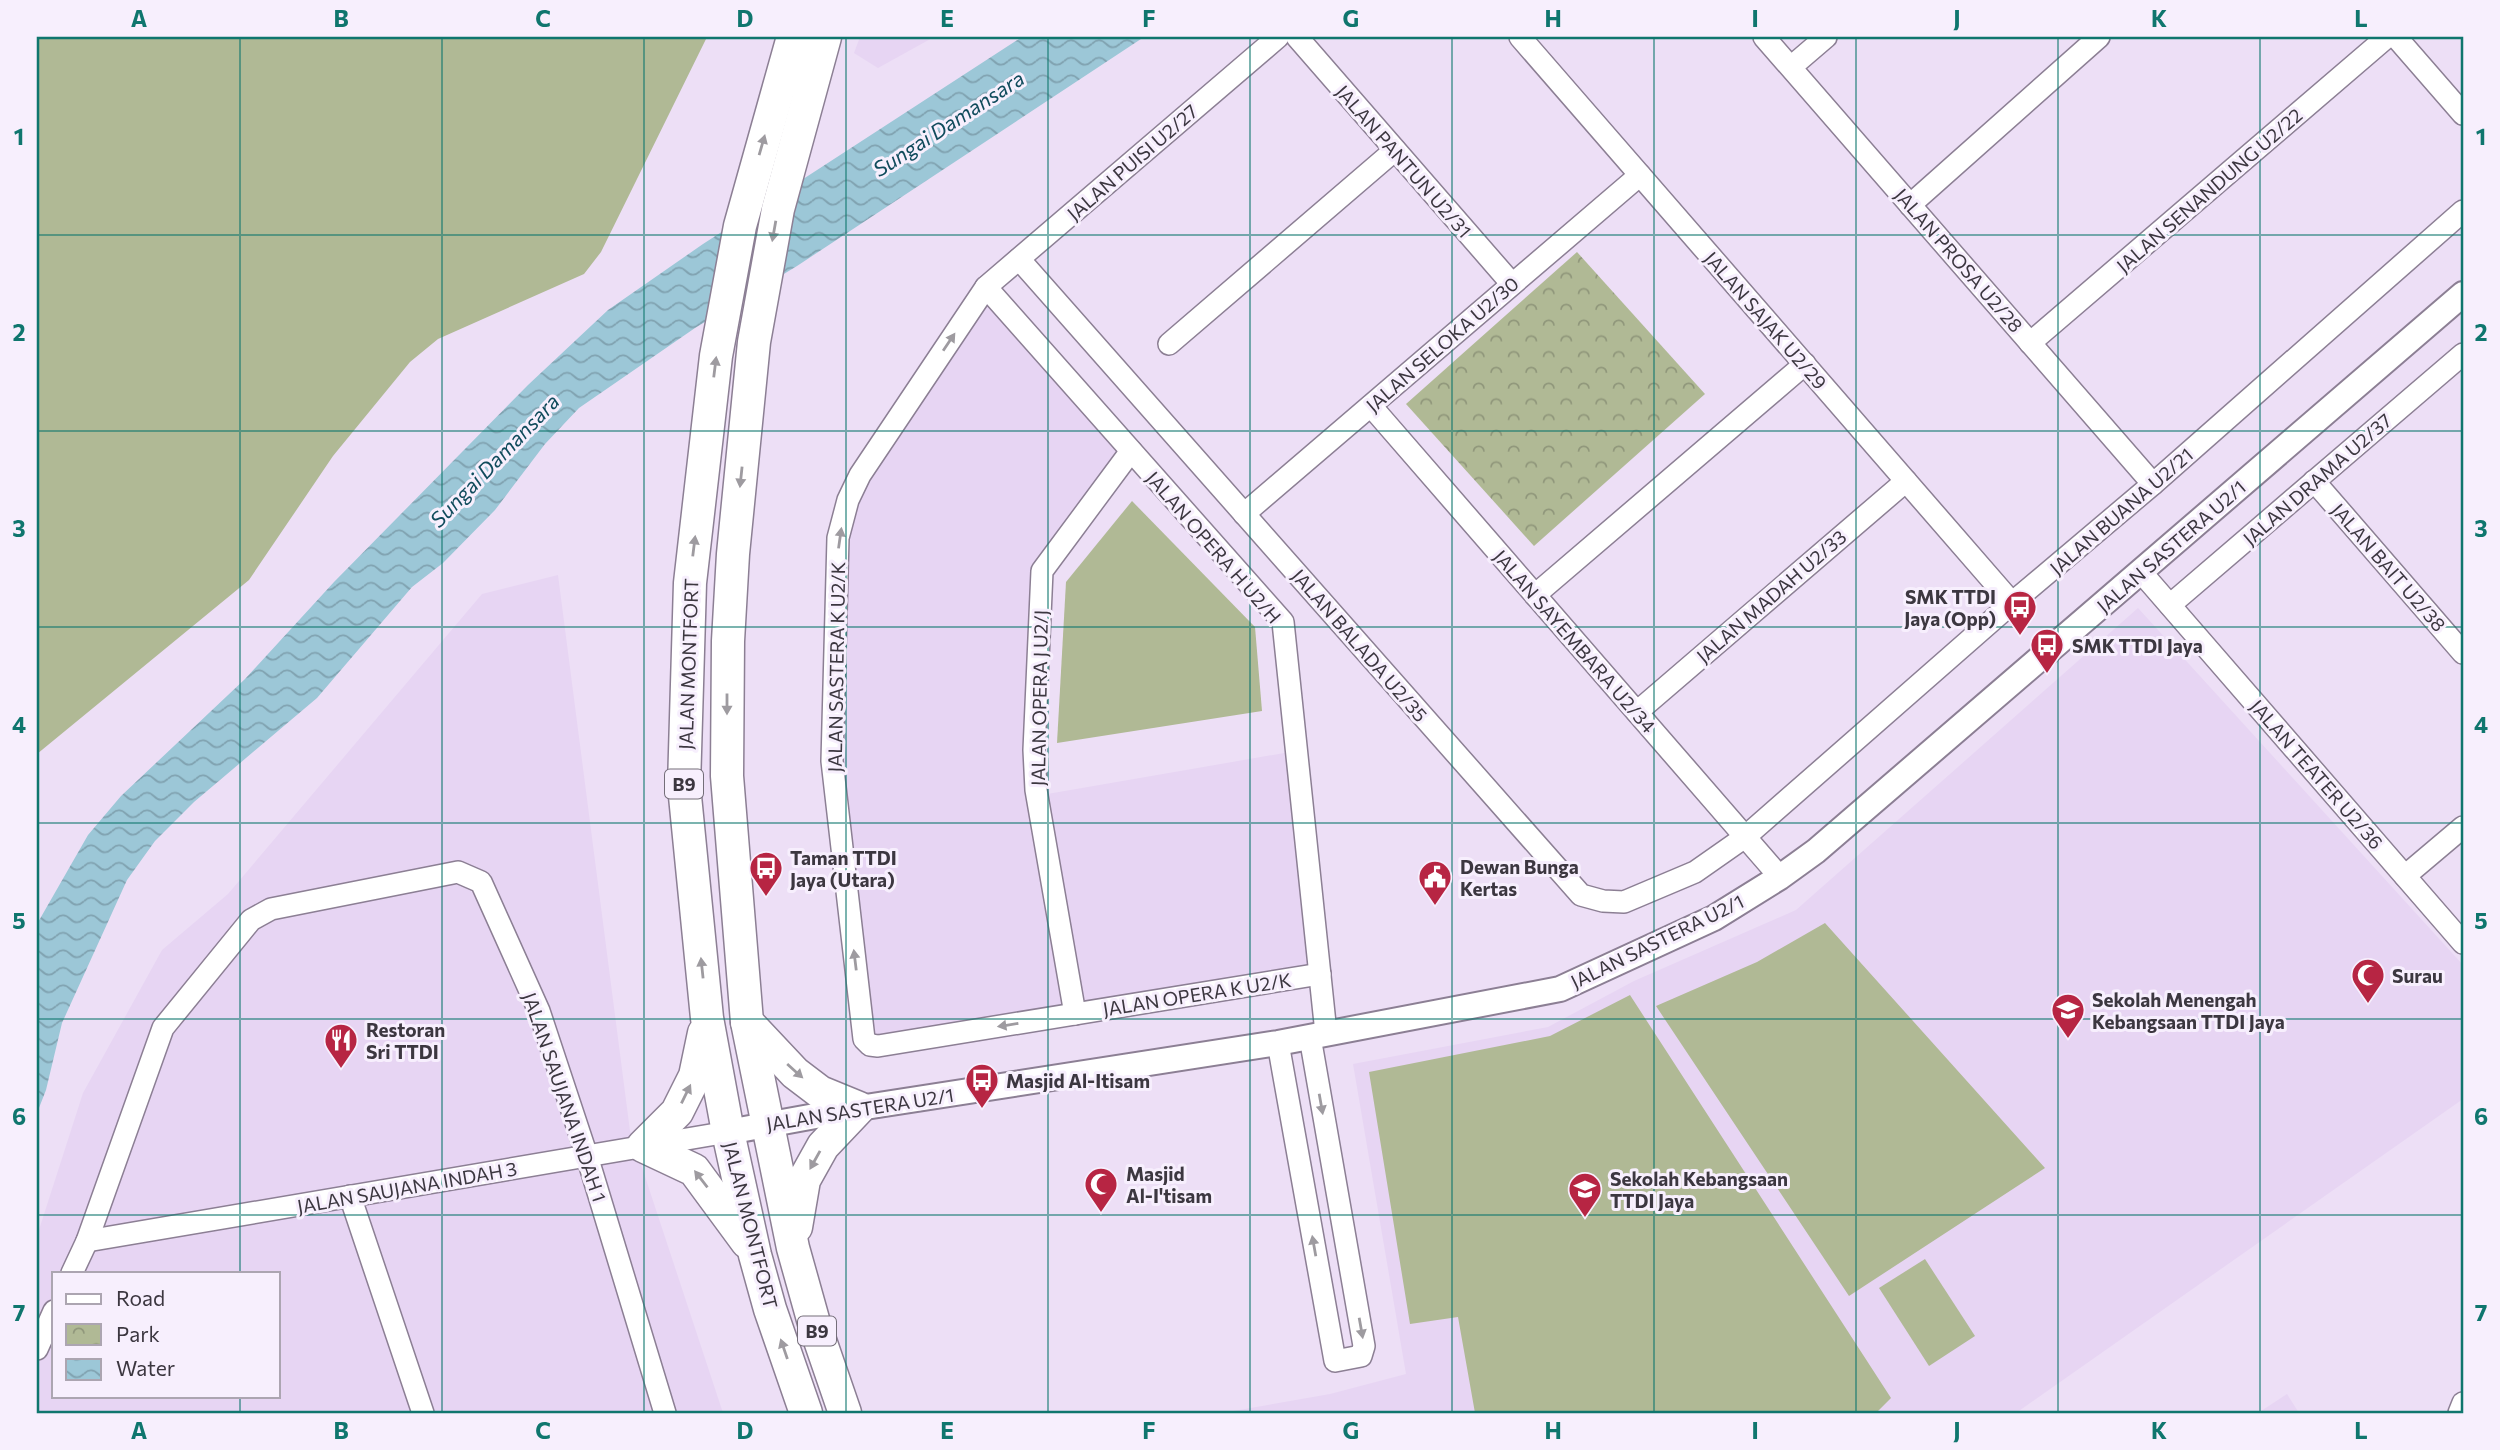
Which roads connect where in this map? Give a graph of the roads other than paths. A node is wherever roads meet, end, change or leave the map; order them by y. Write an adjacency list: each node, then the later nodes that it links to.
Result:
1 (793, 37): 44 (main road, JALAN MONTFORT / B9, one-way to 1)
2 (825, 37): 45 (main road, JALAN MONTFORT / B9, one-way to 45)
3 (1278, 37): 17 (street, JALAN PUISI U2/27)
4 (1297, 37): 13 (street, JALAN PANTUN U2/31)
5 (1520, 37): 14 (street, JALAN SAJAK U2/29)
6 (1764, 37): 11 (street, JALAN PROSA U2/28)
7 (1826, 37): 11 (street)
8 (2099, 37): 15 (street)
9 (2387, 37): 21 (street, JALAN SENANDUNG U2/22)
10 (2396, 37): 12 (street)
11 (1791, 67): 15 (street, JALAN PROSA U2/28)
12 (2463, 114)
13 (1395, 150): 18 (street, JALAN PANTUN U2/31); 22 (street)
14 (1640, 175): 18 (street, JALAN SELOKA U2/30); 24 (street, JALAN SAJAK U2/29)
15 (1910, 205): 21 (street, JALAN PROSA U2/28)
16 (2463, 211): 29 (street, JALAN BUANA U2/21)
17 (1019, 259): 19 (street, JALAN PUISI U2/27); 30 (street, JALAN BALADA U2/35)
18 (1512, 284): 25 (street, JALAN SELOKA U2/30)
19 (986, 287): 26 (street, JALAN OPERA H U2/H); 43 (street, JALAN SASTERA K U2/K, one-way to 19)
20 (2463, 294): 31 (street, JALAN SASTERA U2/1)
21 (2030, 343): 29 (street, JALAN PROSA U2/28)
22 (1169, 344)
23 (2461, 360): 28 (street, JALAN DRAMA U2/37)
24 (1805, 364): 27 (street, JALAN SAJAK U2/29); 32 (street)
25 (1371, 406): 30 (street, JALAN SELOKA U2/30); 32 (street, JALAN SAYEMBARA U2/34)
26 (1131, 451): 42 (street, JALAN OPERA H U2/H); 43 (street, JALAN OPERA J U2/J)
27 (1906, 481): 33 (street, JALAN SAJAK U2/29); 36 (street, JALAN MADAH U2/33)
28 (2315, 481): 34 (street, JALAN DRAMA U2/37); 35 (street, JALAN BAIT U2/38)
29 (2153, 484): 33 (street, JALAN BUANA U2/21)
30 (1244, 514): 38 (street, JALAN BALADA U2/35)
31 (2141, 572): 34 (street, JALAN TEATER U2/36); 40 (street, JALAN SASTERA U2/1)
32 (1535, 595): 36 (street, JALAN SAYEMBARA U2/34)
33 (2012, 603): 38 (street, JALAN BUANA U2/21)
34 (2170, 605): 39 (street, JALAN TEATER U2/36)
35 (2463, 653)
36 (1637, 712): 38 (street, JALAN SAYEMBARA U2/34)
37 (2463, 827): 39 (street)
38 (1745, 837): 40 (street, JALAN SAYEMBARA U2/34)
39 (2405, 876): 41 (street, JALAN TEATER U2/36)
40 (1780, 877): 46 (street, JALAN SASTERA U2/1)
41 (2463, 943)
42 (1320, 974): 43 (street, JALAN OPERA K U2/K); 46 (street, JALAN OPERA H U2/H)
43 (1075, 1014)
44 (707, 1018): 50 (main road, JALAN MONTFORT / B9); 51 (main road, one-way to 44)
45 (747, 1022): 48 (main road, one-way to 48); 49 (main road, JALAN MONTFORT / B9)
46 (1318, 1035): 47 (street, JALAN SASTERA U2/1); 47 (street, JALAN OPERA H U2/H, one-way to 47)
47 (1278, 1042): 48 (street, JALAN SASTERA U2/1)
48 (859, 1108): 49 (street, JALAN SASTERA U2/1); 55 (main road, one-way to 55)
49 (768, 1124): 50 (street, JALAN SASTERA U2/1); 55 (main road, JALAN MONTFORT / B9)
50 (728, 1132): 51 (street, JALAN SAUJANA INDAH 3); 56 (main road, JALAN MONTFORT / B9)
51 (643, 1146): 52 (street, JALAN SAUJANA INDAH 3); 56 (main road, one-way to 51)
52 (587, 1156): 53 (street, JALAN SAUJANA INDAH 3); 54 (street, JALAN SAUJANA INDAH 1); 62 (street, JALAN SAUJANA INDAH 1)
53 (350, 1196): 54 (street, JALAN SAUJANA INDAH 3); 61 (street)
54 (87, 1241): 57 (street, JALAN SAUJANA INDAH 1)
55 (793, 1248): 64 (main road, JALAN MONTFORT / B9)
56 (755, 1255): 63 (main road, JALAN MONTFORT / B9, one-way to 56)
57 (72, 1272)
58 (52, 1315): 59 (street)
59 (37, 1349)
60 (2463, 1403): 65 (street)
61 (423, 1413)
62 (665, 1413)
63 (806, 1413)
64 (845, 1413)
65 (2459, 1413)

